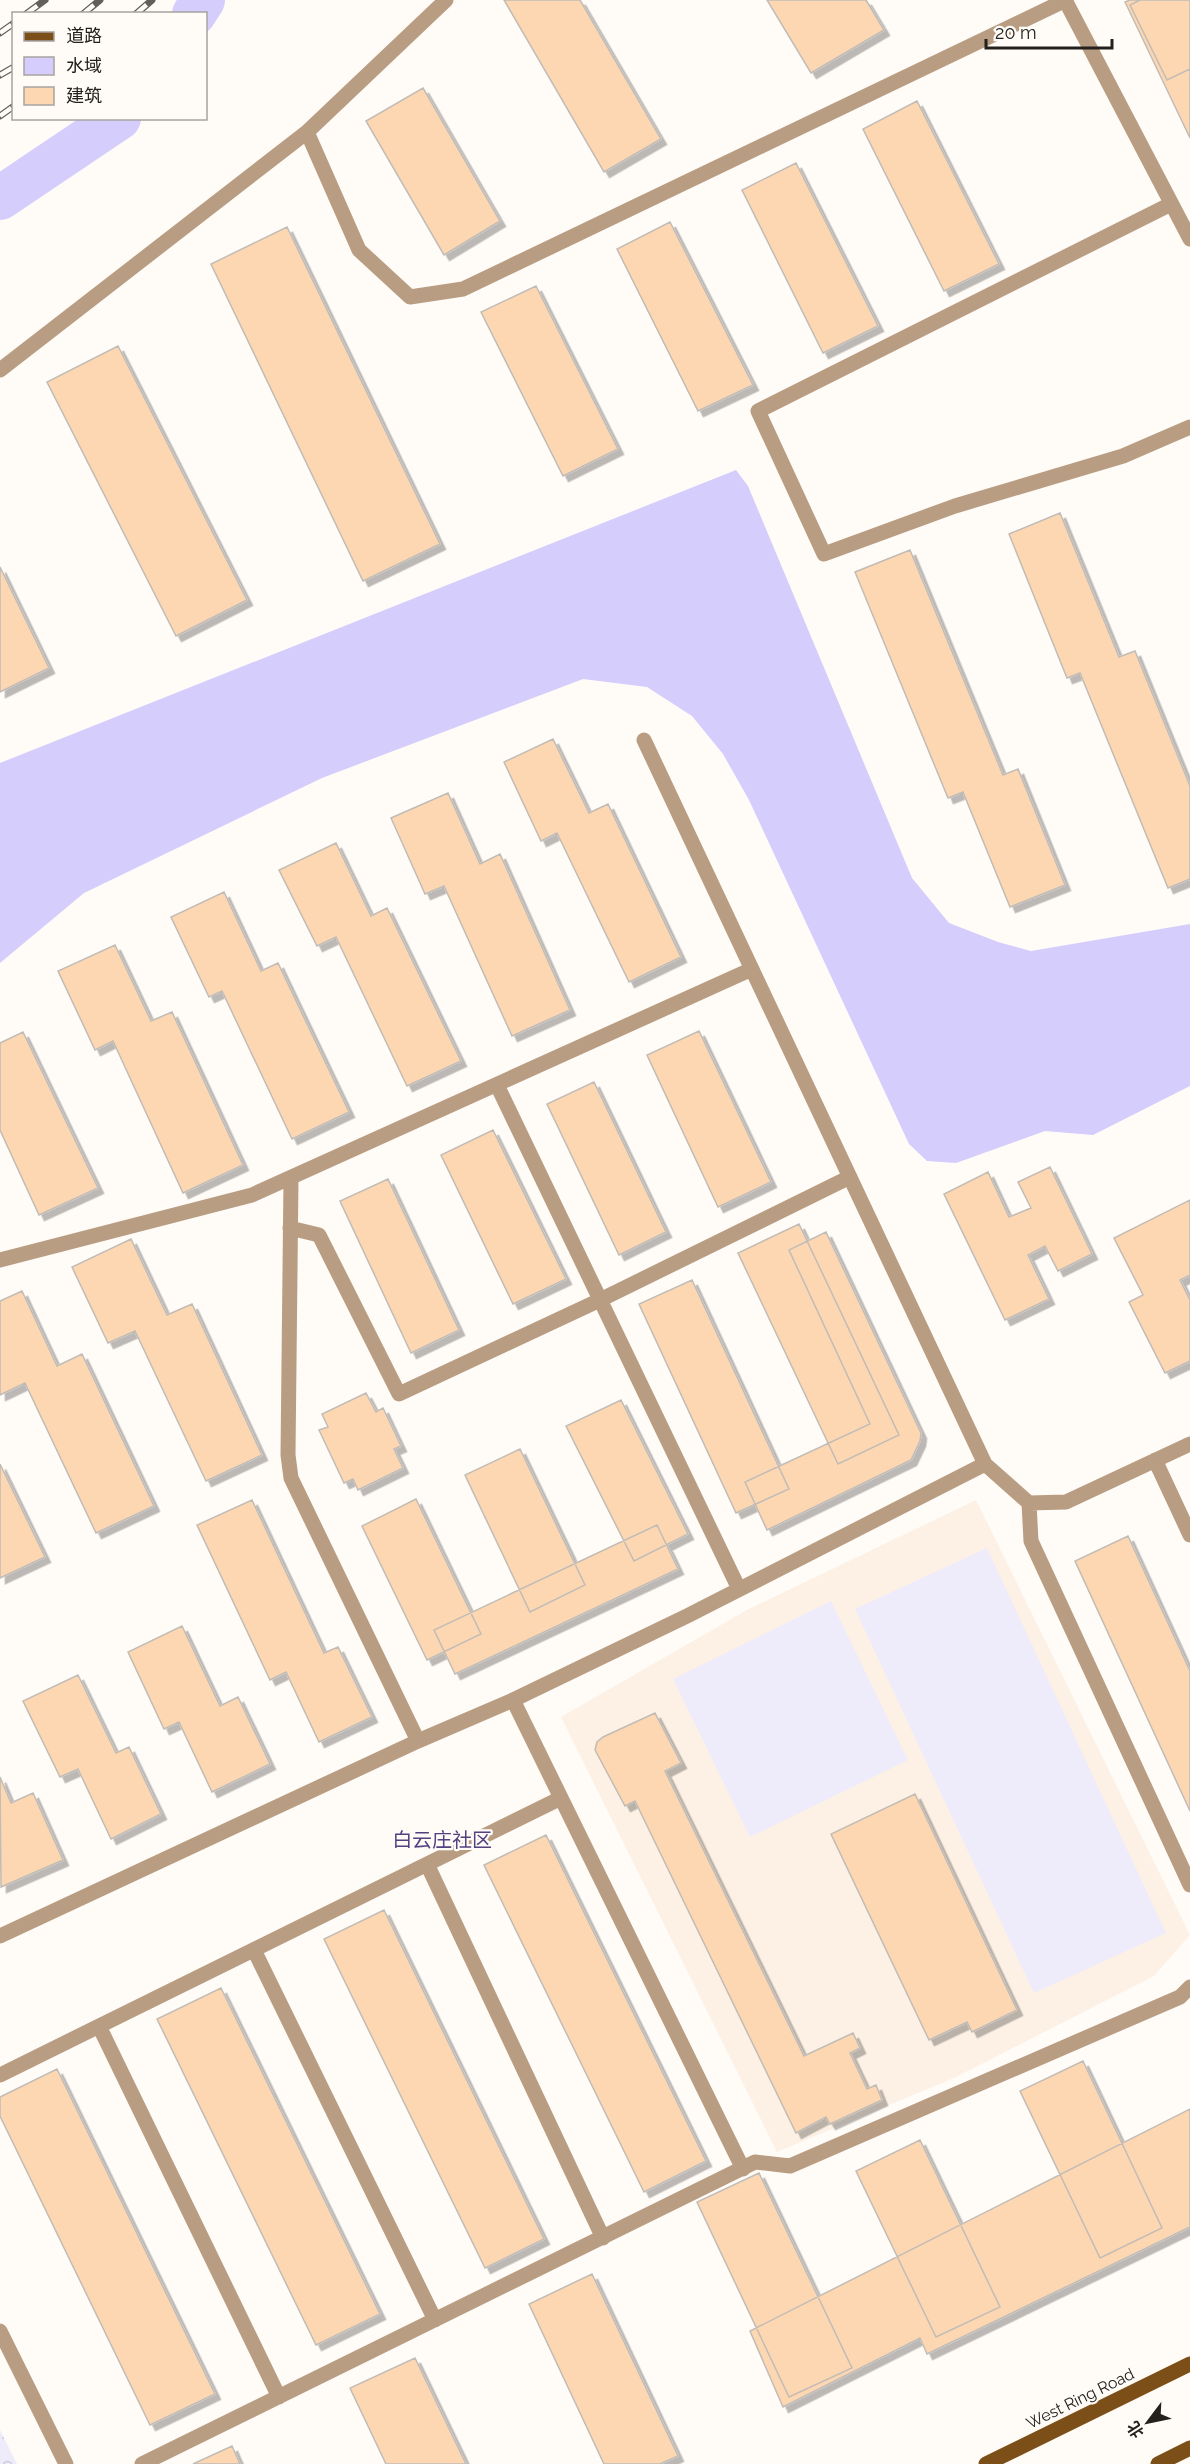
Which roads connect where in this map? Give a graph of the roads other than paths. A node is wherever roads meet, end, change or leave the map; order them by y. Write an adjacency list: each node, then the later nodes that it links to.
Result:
1 (446, 0): 3 (street)
2 (1065, 0): 3 (street); 4 (street)
3 (307, 132): 6 (street)
4 (1171, 204): 5 (street); 7 (street)
5 (1190, 240)
6 (0, 370)
7 (1190, 427)
8 (644, 740): 9 (street)
9 (752, 969): 10 (street); 11 (street)
10 (497, 1085): 12 (street); 15 (street)
11 (850, 1177): 15 (street); 18 (street)
12 (291, 1178): 13 (street); 14 (street)
13 (290, 1228): 15 (street); 23 (street)
14 (0, 1260)
15 (600, 1300): 21 (street)
16 (1190, 1444): 17 (street)
17 (1155, 1460): 19 (street); 20 (street)
18 (985, 1464): 19 (street); 21 (street)
19 (1029, 1503): 26 (street)
20 (1190, 1535)
21 (739, 1589): 22 (street)
22 (513, 1700): 23 (street); 24 (street)
23 (418, 1741): 27 (street)
24 (561, 1798): 25 (street); 32 (street)
25 (427, 1864): 28 (street); 33 (street)
26 (1190, 1885)
27 (0, 1936)
28 (254, 1950): 30 (street); 34 (street)
29 (1190, 1987): 32 (street)
30 (99, 2026): 31 (street); 37 (street)
31 (0, 2075)
32 (743, 2169): 33 (street)
33 (603, 2238): 34 (street)
34 (435, 2320): 37 (street)
35 (0, 2331): 39 (street)
36 (1190, 2364): 41 (main road, West Ring Road)
37 (279, 2397): 40 (street)
38 (1190, 2448): 42 (main road)
39 (66, 2464)
40 (142, 2464)
41 (986, 2464)
42 (1158, 2464)

